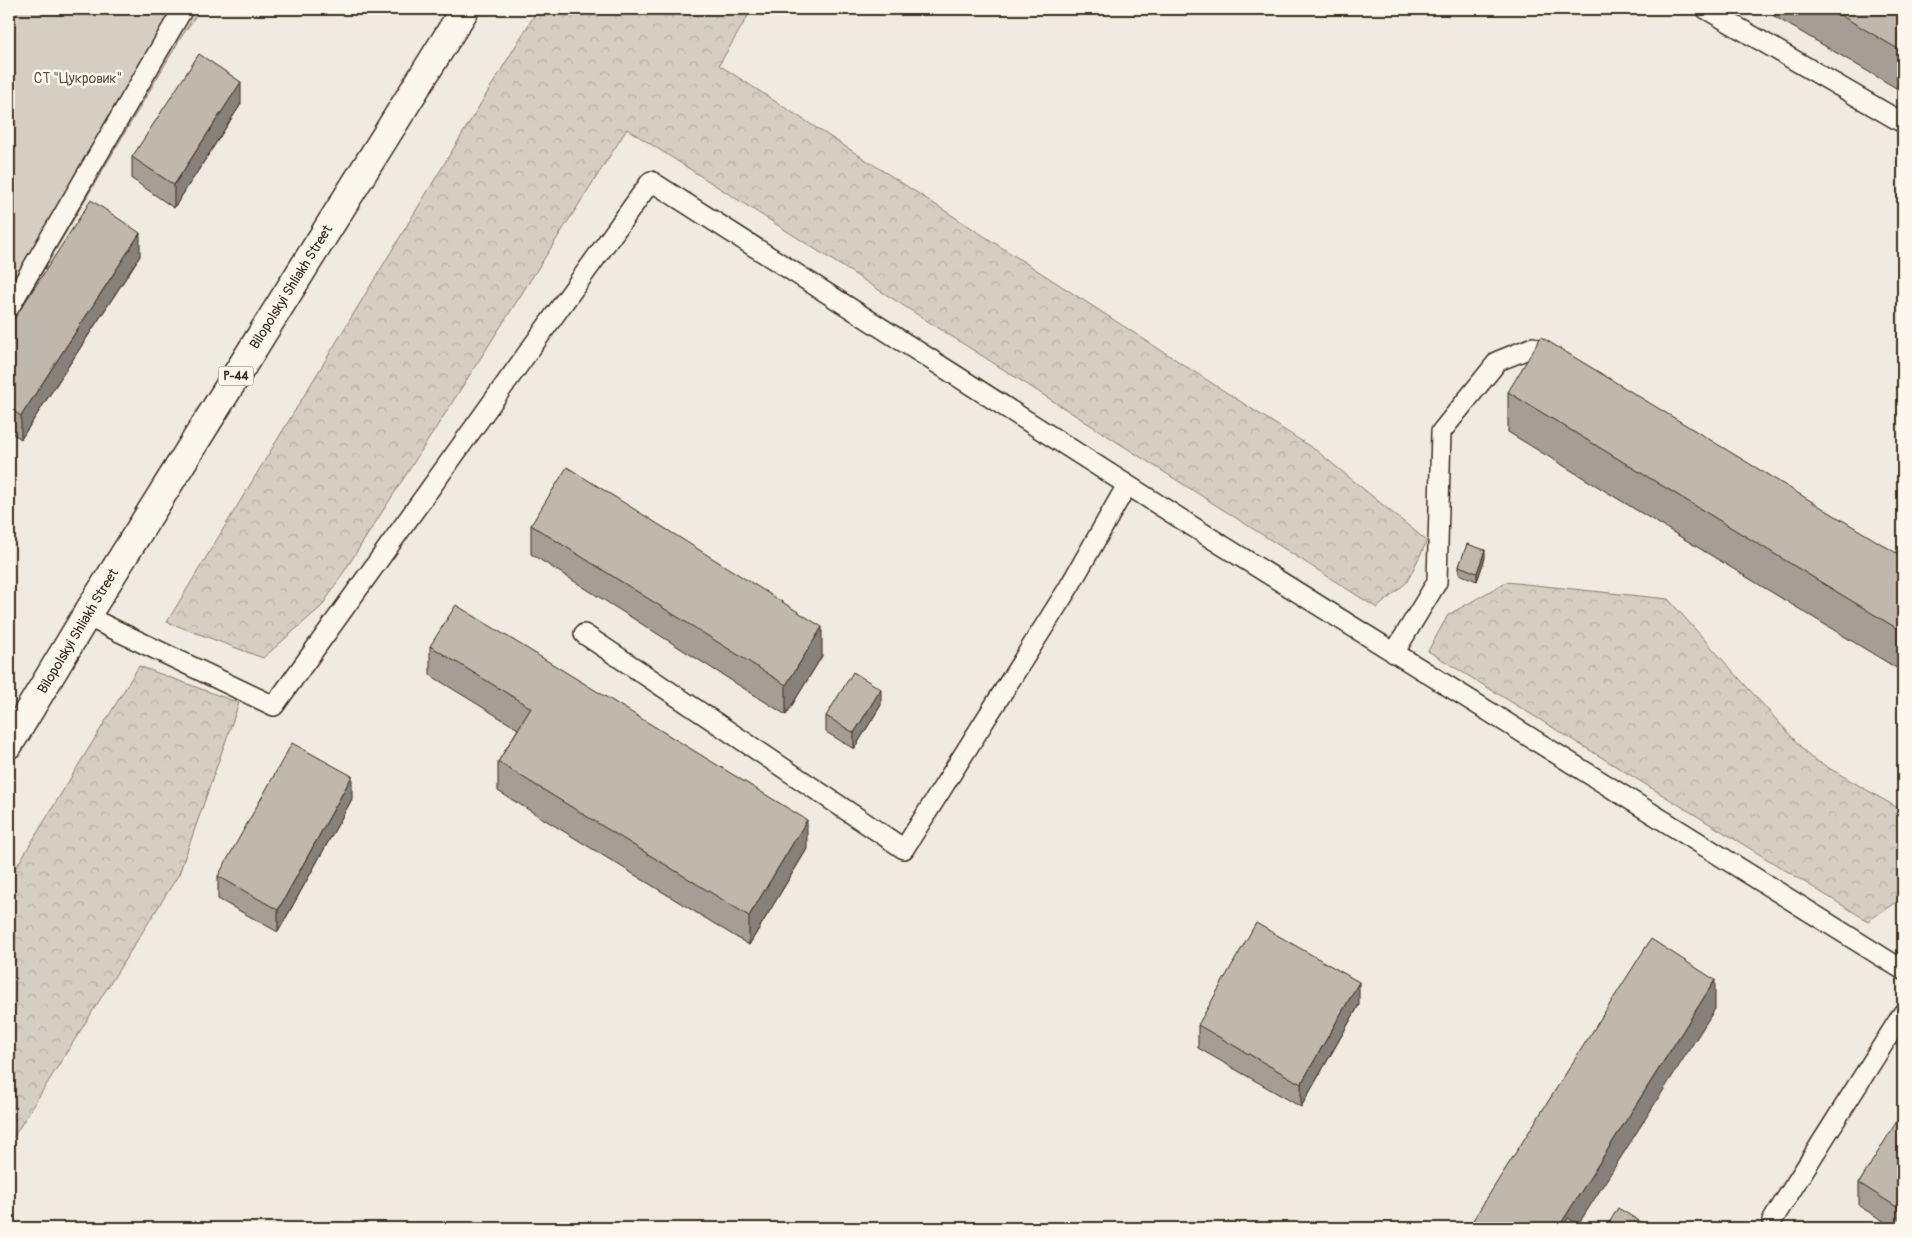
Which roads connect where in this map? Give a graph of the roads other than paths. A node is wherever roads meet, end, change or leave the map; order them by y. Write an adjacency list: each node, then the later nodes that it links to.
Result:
1 (182, 9): 5 (lane)
2 (465, 9): 8 (main road, Bilopolskyi Shliakh Street / Р-44)
3 (1706, 9): 4 (lane)
4 (1903, 123)
5 (9, 308)
6 (1576, 372): 10 (lane)
7 (1127, 485): 8 (lane); 9 (lane); 10 (lane)
8 (86, 616): 11 (main road, Bilopolskyi Shliakh Street / Р-44)
9 (584, 634)
10 (1394, 652): 12 (lane)
11 (9, 744)
12 (1902, 964)
13 (1903, 1013): 14 (lane)
14 (1772, 1221)

